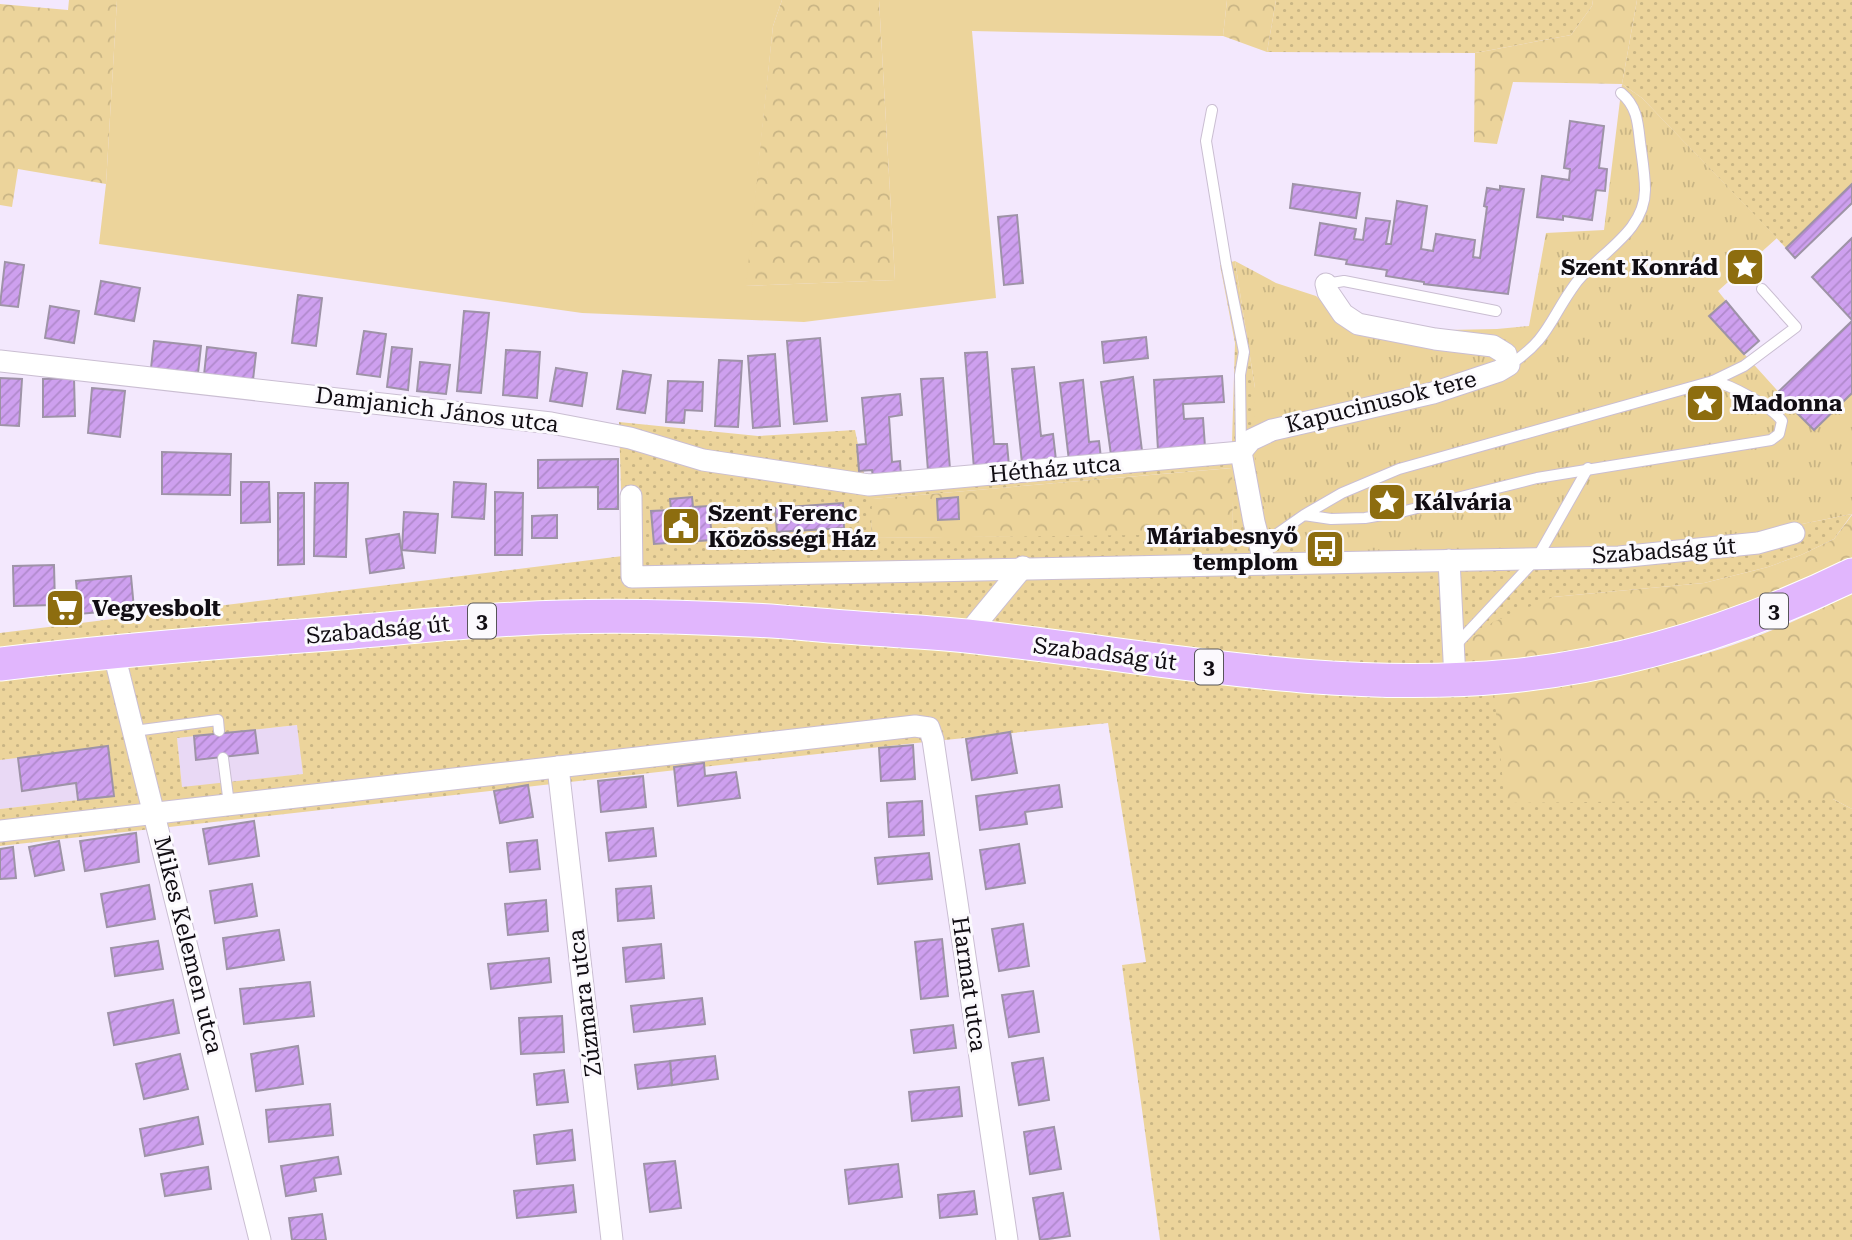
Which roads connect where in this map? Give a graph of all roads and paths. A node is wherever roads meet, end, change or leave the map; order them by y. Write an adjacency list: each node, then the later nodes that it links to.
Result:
1 (1621, 93): 7 (lane)
2 (1212, 110): 9 (lane)
3 (1326, 284): 5 (lane); 7 (street, Kapucinusok tere)
4 (1762, 289): 8 (lane)
5 (1496, 311)
6 (0, 360): 11 (street, Damjanich János utca)
7 (1509, 365): 9 (street, Kapucinusok tere)
8 (1713, 381): 10 (lane); 13 (lane)
9 (1241, 452): 11 (street, Hétház utca); 15 (street)
10 (1588, 468): 13 (lane); 16 (lane)
11 (869, 485)
12 (631, 496): 18 (street, Szabadság út)
13 (1304, 515): 15 (lane)
14 (1794, 533): 16 (street, Szabadság út)
15 (1263, 555): 17 (street, Szabadság út); 18 (street, Szabadság út)
16 (1537, 558): 17 (street, Szabadság út); 22 (lane)
17 (1448, 560): 22 (street)
18 (1023, 567): 20 (street)
19 (1852, 575): 22 (main road, Szabadság út / 3)
20 (965, 636): 21 (main road, Szabadság út / 3); 22 (main road, Szabadság út / 3)
21 (113, 650): 23 (main road, Szabadság út / 3); 24 (street, Mikes Kelemen utca)
22 (1454, 663)
23 (0, 664)
24 (134, 731): 25 (lane); 29 (street, Mikes Kelemen utca)
25 (219, 731)
26 (223, 758): 28 (lane)
27 (558, 767): 28 (street); 32 (street, Zúzmara utca); 33 (street, Harmat utca)
28 (229, 804): 29 (street)
29 (155, 813): 30 (street); 31 (street, Mikes Kelemen utca)
30 (0, 831)
31 (260, 1240)
32 (612, 1240)
33 (1007, 1240)

